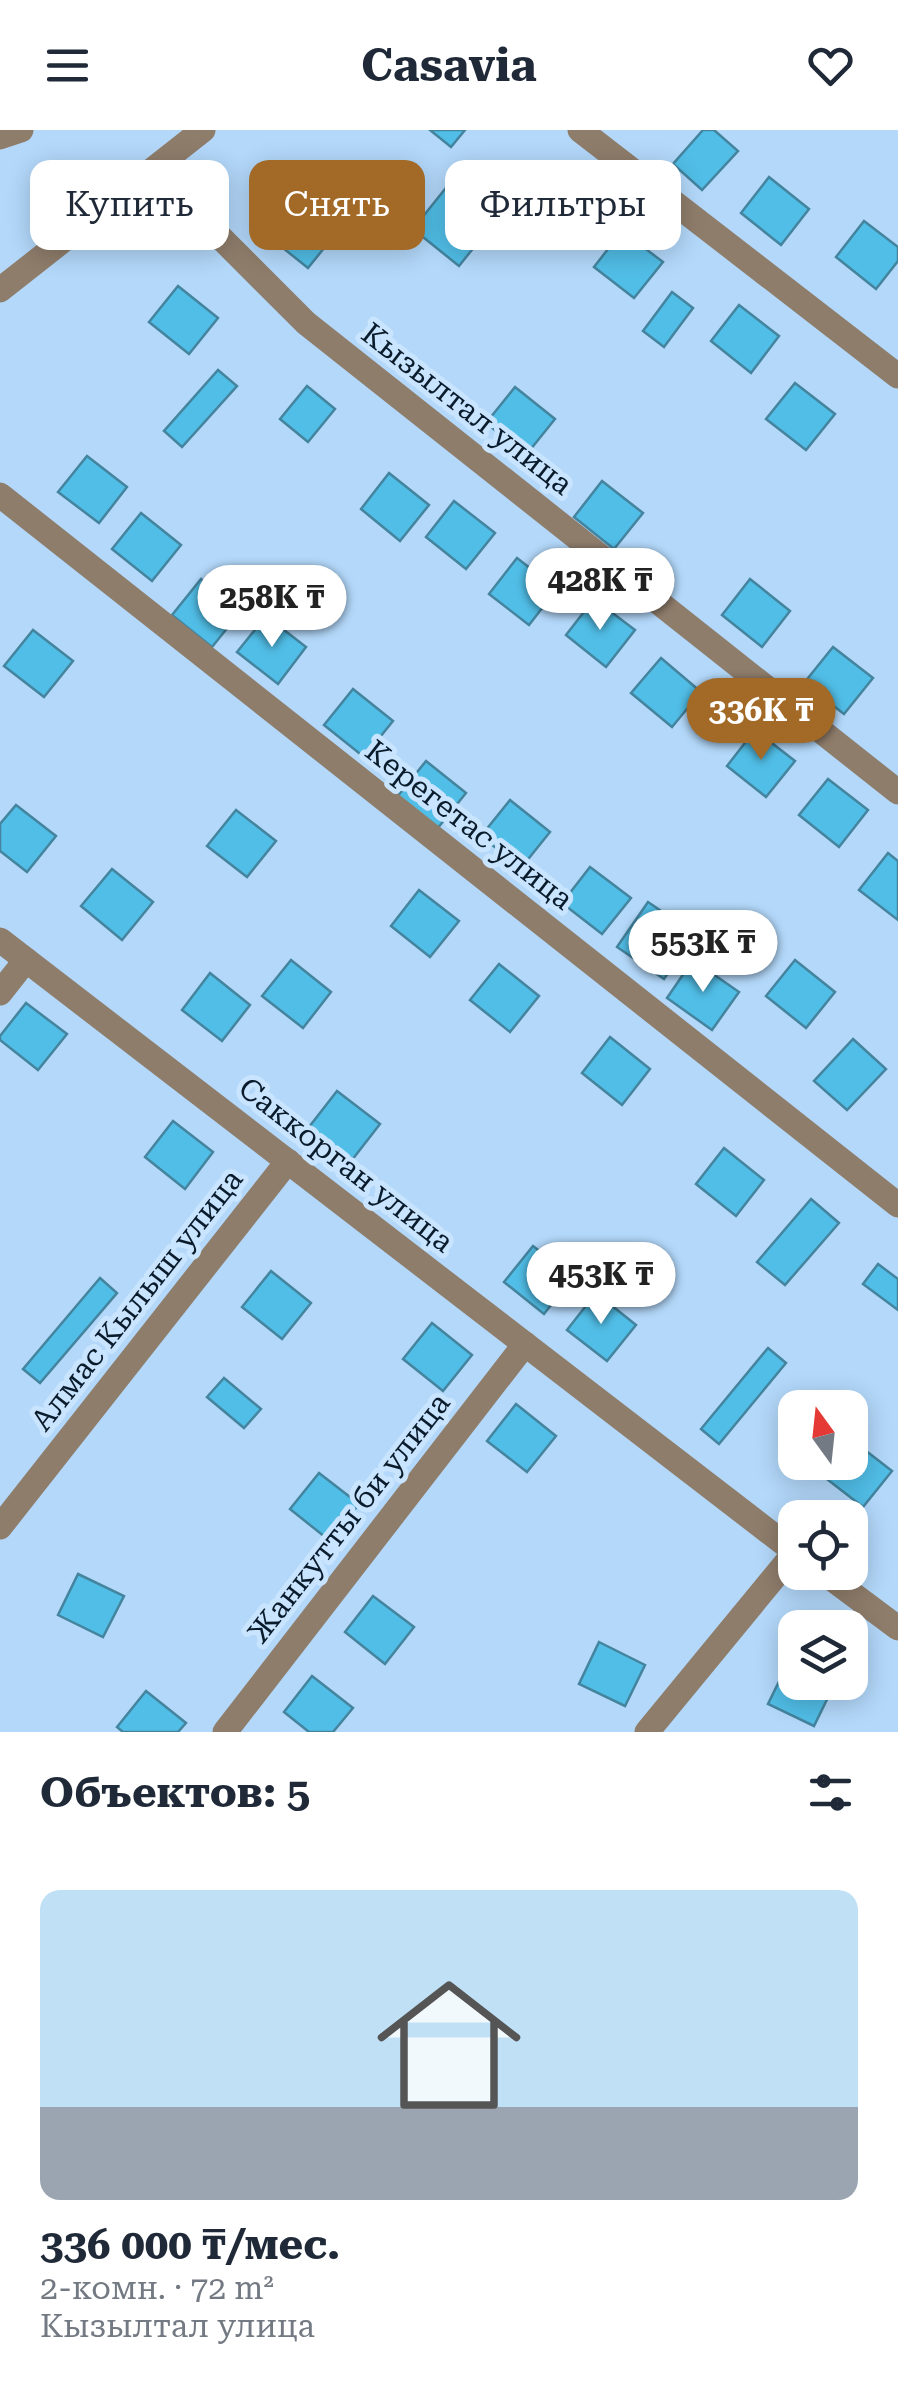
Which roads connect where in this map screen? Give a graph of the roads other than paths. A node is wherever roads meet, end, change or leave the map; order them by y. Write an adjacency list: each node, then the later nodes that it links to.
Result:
1 (21, 130): 4 (street)
2 (203, 130): 5 (street)
3 (580, 130): 9 (street)
4 (0, 136)
5 (166, 160)
6 (229, 245): 11 (street, Кызылтал улица)
7 (51, 250): 8 (street)
8 (0, 290)
9 (898, 376)
10 (0, 495): 16 (street, Керегетас улица)
11 (898, 792)
12 (0, 940): 13 (street, Саккорган улица)
13 (26, 960): 14 (street); 15 (street, Саккорган улица)
14 (0, 993)
15 (288, 1161): 17 (street, Саккорган улица); 18 (street, Алмас Кылыш улица)
16 (898, 1206)
17 (525, 1344): 19 (street, Саккорган улица); 23 (street, Жанкутты би улица)
18 (0, 1527)
19 (778, 1539)
20 (778, 1573): 24 (street)
21 (847, 1590): 22 (street)
22 (898, 1628)
23 (224, 1732)
24 (646, 1732)

